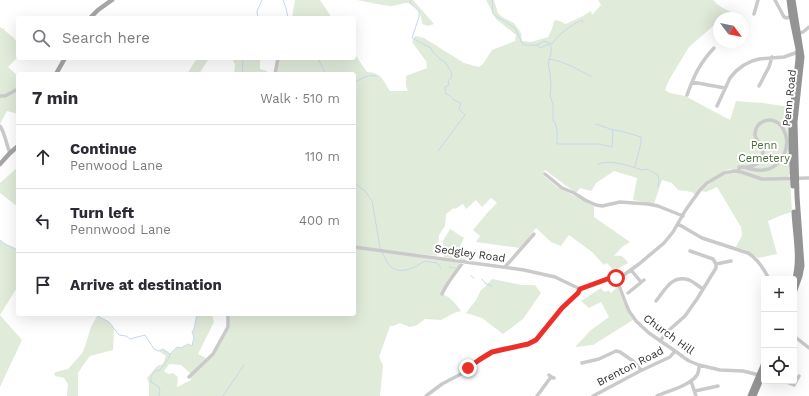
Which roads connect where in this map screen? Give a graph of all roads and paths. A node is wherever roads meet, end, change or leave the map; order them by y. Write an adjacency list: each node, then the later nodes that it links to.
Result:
1 (112, 0): 8 (main road)
2 (758, 0): 6 (street)
3 (775, 0): 7 (street)
4 (789, 0): 7 (highway, Penn Road)
5 (793, 0): 7 (highway, Penn Road)
6 (754, 14)
7 (793, 14): 10 (highway, Penn Road)
8 (92, 16)
9 (809, 27): 10 (street)
10 (797, 34): 12 (highway, Penn Road); 32 (highway, Penn Road)
11 (714, 48): 18 (street)
12 (798, 52): 13 (street); 32 (highway, Penn Road)
13 (772, 57): 19 (street); 20 (street)
14 (64, 60): 16 (main road)
15 (278, 60): 17 (street)
16 (57, 72)
17 (274, 72)
18 (692, 82): 20 (street); 22 (street)
19 (759, 86)
20 (725, 88): 24 (street)
21 (16, 90): 23 (street)
22 (687, 95)
23 (0, 96)
24 (718, 106)
25 (0, 126): 27 (street)
26 (16, 148): 27 (main road)
27 (10, 153): 28 (main road)
28 (0, 164)
29 (744, 167): 29 (street); 30 (street)
30 (739, 172): 32 (street); 34 (street)
31 (545, 174): 34 (street)
32 (794, 178): 33 (street); 45 (highway, Penn Road); 47 (highway, Penn Road)
33 (809, 178)
34 (683, 216): 35 (street)
35 (678, 224): 43 (street); 44 (street)
36 (534, 234): 42 (street)
37 (356, 247): 40 (street, Sedgley Road)
38 (693, 250): 41 (street)
39 (728, 260): 41 (street)
40 (464, 261): 42 (street, Sedgley Road); 51 (street)
41 (716, 264): 49 (street)
42 (504, 267): 48 (street, Sedgley Road)
43 (631, 270): 46 (street); 50 (street)
44 (767, 276)
45 (796, 276)
46 (616, 279): 48 (street); 55 (street, Church Hill)
47 (797, 284)
48 (580, 289): 71 (street)
49 (703, 289): 52 (street); 55 (street)
50 (631, 292)
51 (442, 294)
52 (658, 300)
53 (228, 316): 63 (street)
54 (797, 338): 56 (street)
55 (660, 341): 57 (street, Church Hill)
56 (809, 348)
57 (674, 351): 59 (street, Church Hill); 60 (street, Brenton Road)
58 (582, 363): 60 (street)
59 (699, 365): 61 (street, Church Hill); 68 (street)
60 (641, 370): 73 (street, Brenton Road)
61 (761, 374)
62 (799, 376): 67 (street)
63 (189, 377)
64 (551, 377): 72 (street)
65 (761, 377): 76 (highway)
66 (761, 379): 77 (highway)
67 (797, 380)
68 (691, 381): 70 (street); 74 (street)
69 (718, 386): 70 (street)
70 (695, 390): 75 (street)
71 (426, 396)
72 (537, 396)
73 (593, 396)
74 (657, 396)
75 (696, 396)
76 (750, 396)
77 (754, 396)

